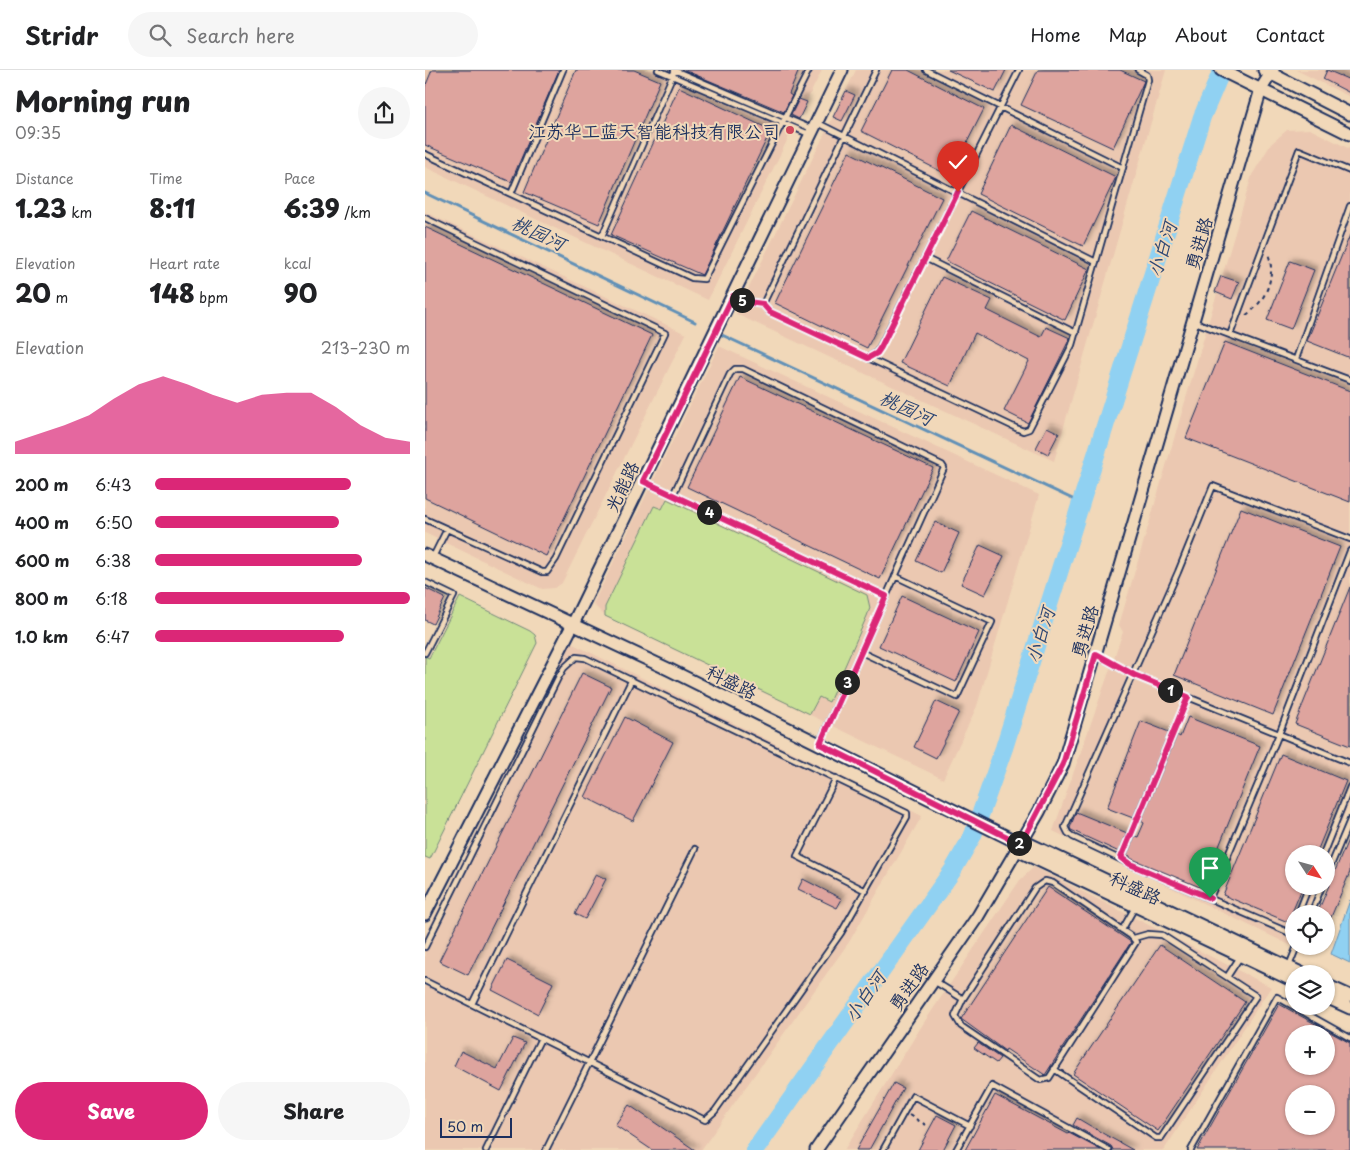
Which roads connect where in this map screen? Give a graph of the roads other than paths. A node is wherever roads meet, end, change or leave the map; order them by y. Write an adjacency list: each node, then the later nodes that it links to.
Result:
1 (563, 70): 25 (lane)
2 (658, 70): 12 (lane)
3 (674, 70): 12 (lane); 16 (lane)
4 (809, 70): 16 (lane)
5 (842, 70): 18 (street, 光能路)
6 (876, 70): 20 (lane)
7 (926, 70): 14 (lane)
8 (1019, 70): 14 (lane)
9 (1138, 70): 22 (lane)
10 (1221, 70): 13 (street)
11 (1269, 71): 13 (street, 勇进路); 15 (street)
12 (672, 76): 17 (lane); 28 (lane)
13 (1261, 89): 19 (street); 33 (street, 勇进路)
14 (1001, 107): 22 (lane); 24 (lane)
15 (1350, 114)
16 (785, 117): 17 (lane); 18 (lane)
17 (782, 123): 18 (lane); 28 (lane)
18 (814, 129): 20 (lane); 31 (street, 光能路)
19 (1350, 134)
20 (844, 136): 24 (lane); 32 (lane)
21 (425, 154): 25 (lane)
22 (1123, 168): 30 (lane)
23 (1350, 171): 35 (lane)
24 (958, 192): 29 (lane); 30 (lane)
25 (511, 194): 28 (lane)
26 (1350, 206): 37 (lane)
27 (425, 218): 42 (lane)
28 (602, 236)
29 (925, 258): 34 (lane); 36 (lane)
30 (1096, 262): 34 (lane)
31 (733, 296): 32 (lane); 39 (street, 光能路)
32 (763, 304): 36 (lane)
33 (1193, 321): 35 (lane); 52 (street, 勇进路)
34 (1076, 334): 36 (lane)
35 (1230, 335): 37 (lane)
36 (868, 358)
37 (1296, 360): 38 (lane)
38 (1350, 380)
39 (643, 481): 40 (lane); 49 (street, 光能路)
40 (673, 495): 46 (lane); 48 (lane)
41 (425, 519): 42 (lane)
42 (447, 529): 45 (lane)
43 (1350, 540): 53 (lane)
44 (1350, 552): 56 (lane)
45 (429, 556): 49 (street, 科盛路)
46 (895, 576): 48 (lane); 50 (lane)
47 (425, 582): 51 (lane)
48 (886, 596): 50 (lane)
49 (573, 624): 57 (street, 科盛路); 70 (street, 光能路)
50 (861, 652): 57 (lane)
51 (425, 653)
52 (1096, 654): 53 (lane); 62 (street, 勇进路)
53 (1134, 675): 55 (lane); 66 (lane)
54 (631, 681): 59 (lane); 74 (lane); 85 (lane)
55 (1188, 697): 56 (lane); 66 (lane)
56 (1279, 734): 58 (lane); 68 (lane)
57 (820, 744): 62 (street, 科盛路)
58 (1350, 763)
59 (836, 778): 67 (lane); 67 (lane)
60 (1350, 787): 63 (lane)
61 (1350, 820): 65 (lane)
62 (1020, 845): 69 (street, 科盛路); 80 (street, 勇进路)
63 (1327, 845)
64 (695, 849): 89 (lane)
65 (1335, 856)
66 (1121, 858): 68 (lane)
67 (866, 891): 89 (lane)
68 (1210, 898): 72 (lane)
69 (1139, 902): 71 (lane); 75 (street, 科盛路); 76 (street, 科盛路)
70 (425, 914)
71 (1123, 930): 73 (lane); 83 (lane)
72 (1285, 930)
73 (1134, 938): 77 (lane); 90 (lane)
74 (425, 947)
75 (1241, 956): 77 (lane); 78 (street, 科盛路)
76 (1285, 966)
77 (1227, 977): 90 (lane)
78 (1285, 977)
79 (425, 981): 85 (lane)
80 (933, 981): 83 (lane); 94 (street, 勇进路)
81 (1335, 989): 82 (street)
82 (1350, 996)
83 (963, 999): 90 (lane)
84 (1335, 1001): 86 (street)
85 (472, 1004): 87 (lane)
86 (1350, 1008)
87 (541, 1038): 89 (lane); 92 (lane)
88 (1350, 1038): 98 (lane)
89 (590, 1062): 93 (lane)
90 (1054, 1070)
91 (969, 1126): 95 (lane); 96 (lane); 97 (lane)
92 (486, 1150)
93 (546, 1150)
94 (816, 1150)
95 (883, 1150)
96 (956, 1150)
97 (1109, 1150)
98 (1191, 1150)

